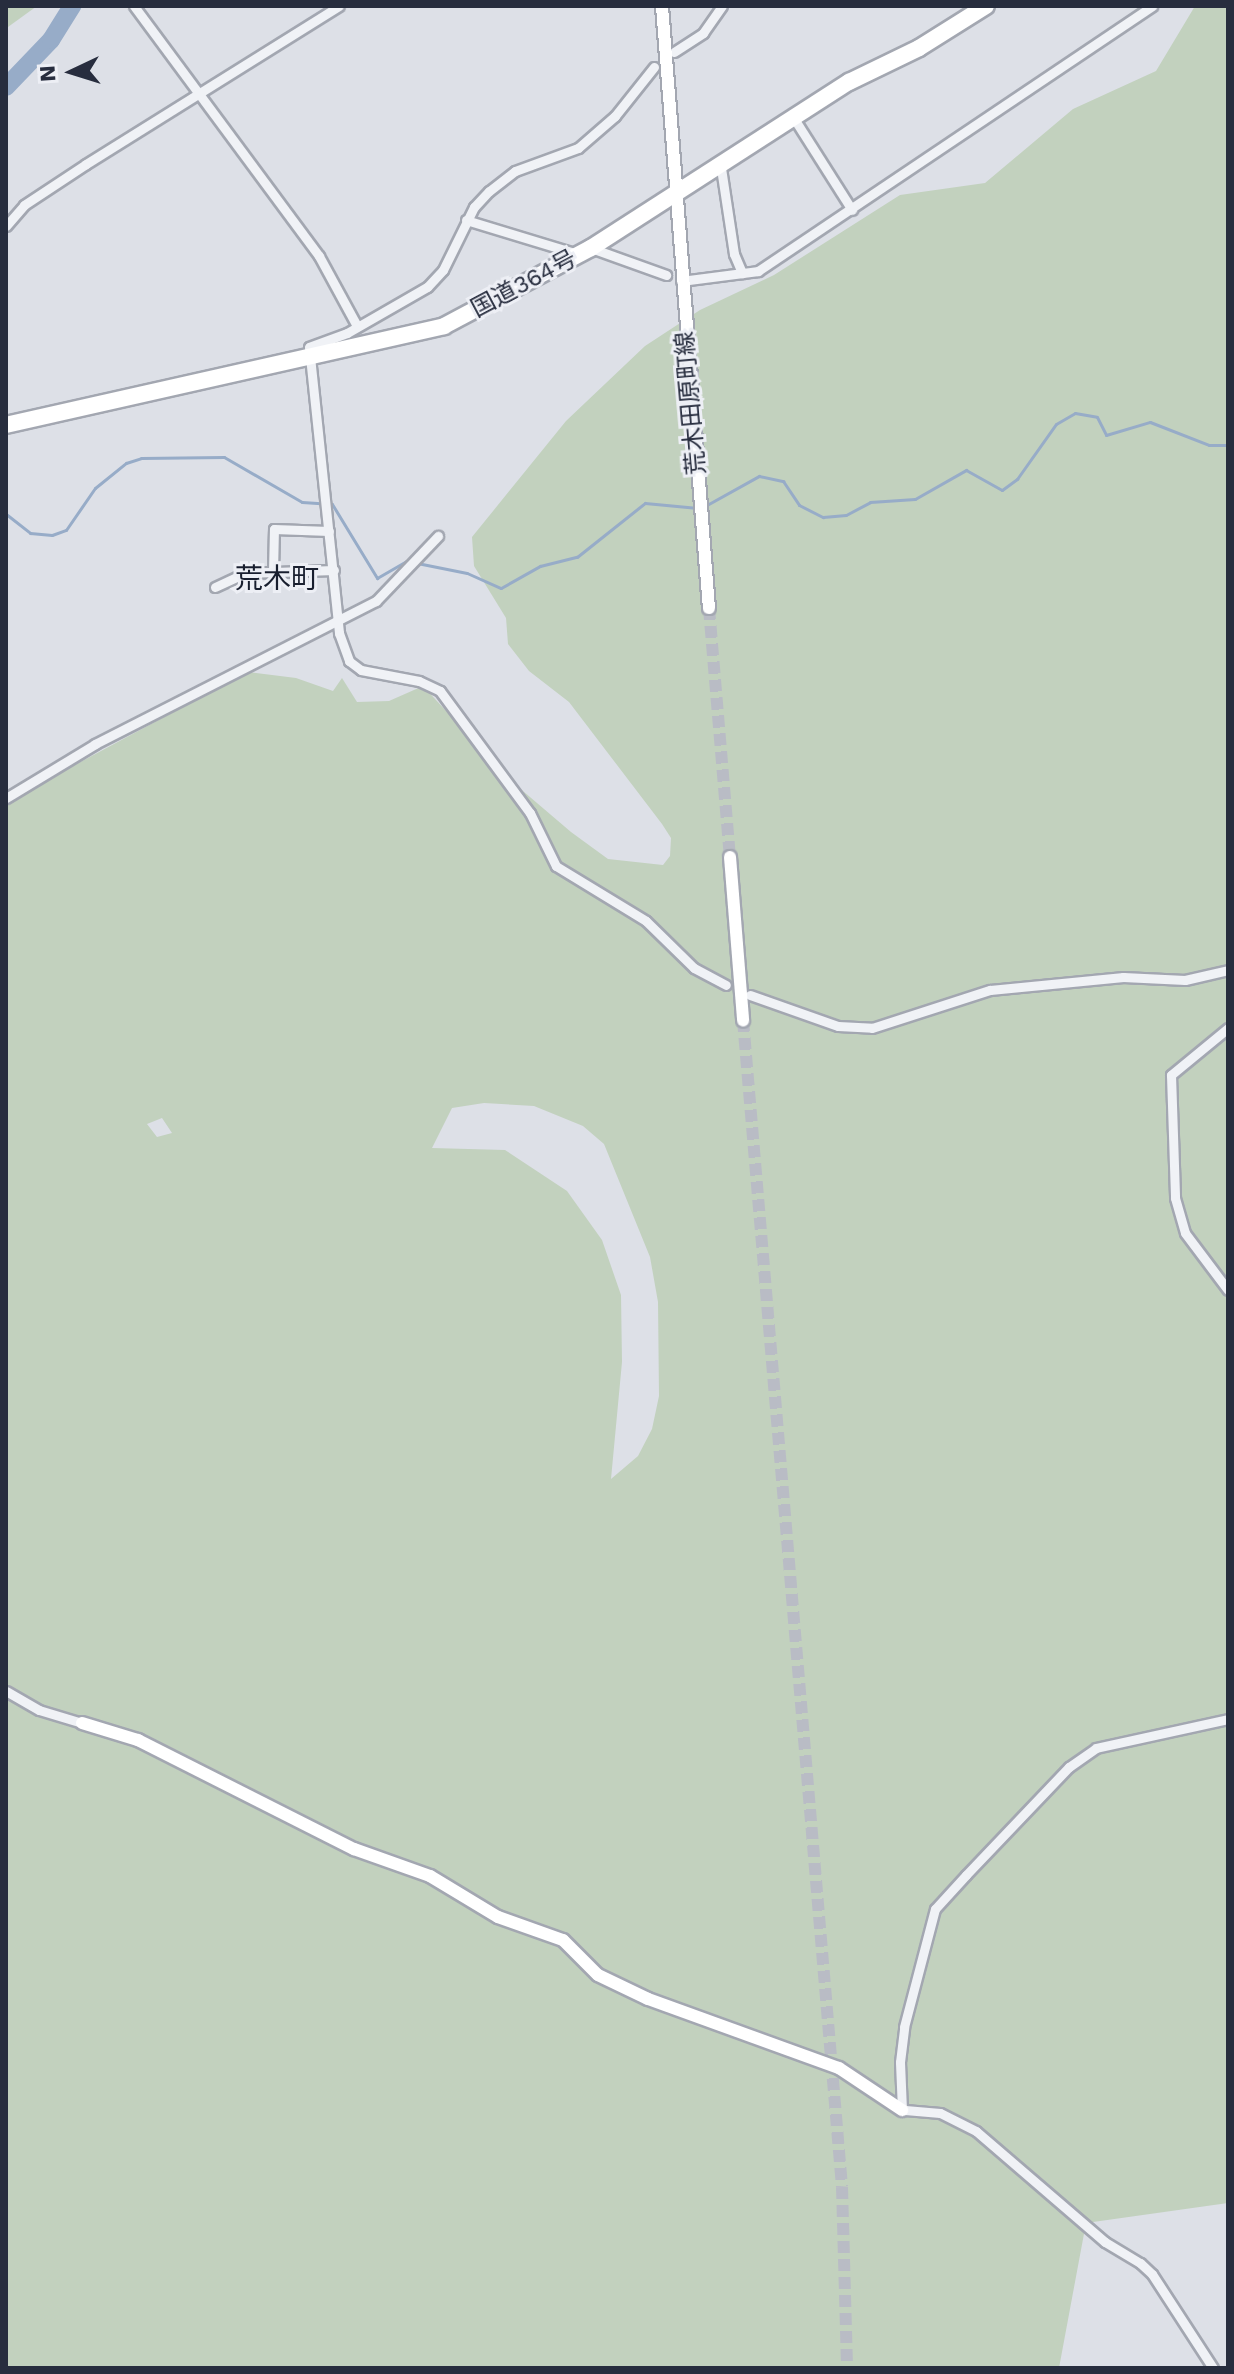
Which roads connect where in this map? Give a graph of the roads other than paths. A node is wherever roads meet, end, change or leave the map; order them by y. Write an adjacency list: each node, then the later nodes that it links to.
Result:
1 (134, 6): 9 (street)
2 (339, 6): 9 (street)
3 (662, 6): 12 (street, 荒木田原町線)
4 (722, 6): 7 (street)
5 (986, 6): 10 (highway, 国道364号)
6 (1152, 6): 13 (street)
7 (674, 52)
8 (654, 67): 14 (street)
9 (200, 92): 15 (street); 20 (street)
10 (793, 117): 11 (highway, 国道364号); 13 (street)
11 (721, 168): 12 (highway, 国道364号); 17 (street)
12 (676, 198): 16 (highway, 国道364号); 19 (street, 荒木田原町線)
13 (852, 210): 17 (street)
14 (466, 220): 16 (street); 20 (street)
15 (6, 226)
16 (584, 251): 18 (street); 21 (highway, 国道364号)
17 (742, 273): 19 (street)
18 (666, 275)
19 (681, 281): 28 (street, 荒木田原町線)
20 (357, 326): 21 (street)
21 (310, 359): 22 (highway, 国道364号); 23 (street)
22 (6, 425)
23 (329, 531): 25 (street); 26 (street)
24 (438, 536): 29 (street)
25 (334, 570): 26 (street); 29 (street)
26 (273, 572): 27 (street)
27 (215, 587)
28 (709, 608)
29 (339, 623): 30 (street); 33 (street)
30 (6, 798)
31 (730, 857): 35 (street)
32 (1228, 970): 34 (street)
33 (726, 985)
34 (750, 995)
35 (743, 1020)
36 (1228, 1028): 37 (street)
37 (1228, 1290)
38 (6, 1691): 40 (street)
39 (1228, 1719): 41 (street)
40 (82, 1723): 41 (street)
41 (902, 2110): 42 (street)
42 (1213, 2368)

